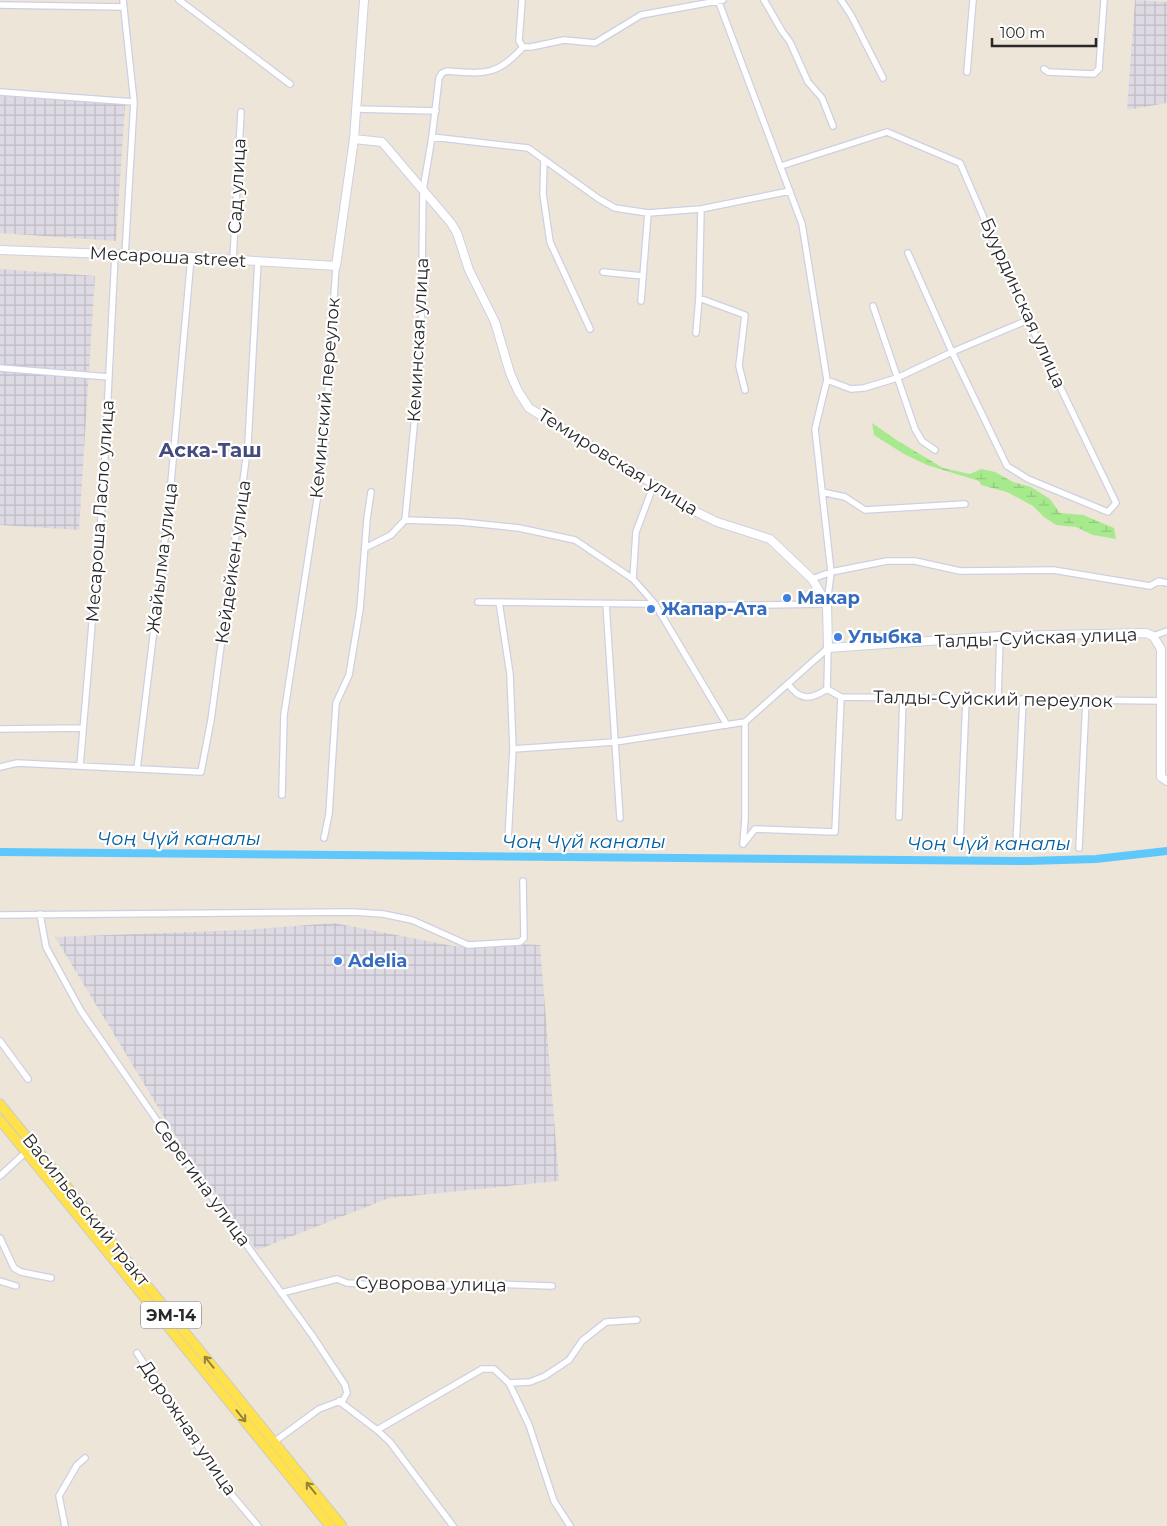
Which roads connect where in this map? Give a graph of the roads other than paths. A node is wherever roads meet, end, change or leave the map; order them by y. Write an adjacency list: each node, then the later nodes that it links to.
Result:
1 (123, 0): 11 (street)
2 (179, 0): 16 (street)
3 (364, 0): 19 (street, Кеминский переулок)
4 (522, 0): 12 (street)
5 (720, 0): 12 (street); 26 (street)
6 (764, 0): 22 (street)
7 (841, 0): 15 (street)
8 (973, 0): 14 (street)
9 (1104, 0): 13 (street)
10 (0, 5): 11 (street)
11 (124, 7): 18 (street)
12 (523, 47): 20 (street, Кеминская улица)
13 (1044, 69)
14 (967, 72)
15 (883, 78)
16 (290, 84)
17 (0, 92): 18 (street)
18 (134, 102): 34 (street)
19 (356, 109): 20 (street); 24 (street, Кеминский переулок)
20 (436, 110): 23 (street, Кеминская улица)
21 (241, 112): 36 (street, Сад улица)
22 (833, 126)
23 (432, 137): 25 (street); 27 (street, Кеминская улица)
24 (354, 139): 27 (street, Темировская улица); 38 (street, Кеминский переулок)
25 (544, 160): 30 (street); 45 (street)
26 (781, 166): 28 (street); 44 (street, Буурдинская улица)
27 (423, 190): 54 (street, Темировская улица); 58 (street, Кеминская улица)
28 (790, 191): 29 (street); 51 (street)
29 (701, 208): 30 (street); 41 (street)
30 (648, 213): 40 (street)
31 (0, 250): 33 (street, Месароша street)
32 (908, 253): 47 (street)
33 (115, 255): 34 (street, Месароша street); 49 (street, Месароша Ласло улица)
34 (125, 255): 35 (street, Месароша street)
35 (191, 257): 36 (street, Месароша street); 92 (street, Жайылма улица)
36 (233, 260): 37 (street, Месароша street)
37 (258, 262): 38 (street, Месароша street); 92 (street, Кейдейкен улица)
38 (336, 266): 94 (street, Кеминский переулок)
39 (602, 272): 40 (street)
40 (643, 276): 42 (street)
41 (699, 298): 46 (street); 52 (street)
42 (641, 301)
43 (873, 306): 50 (street)
44 (1028, 320): 47 (street); 47 (street, Буурдинская улица)
45 (590, 329)
46 (696, 333)
47 (952, 352): 50 (street)
48 (0, 368): 49 (street)
49 (109, 377): 85 (street, Месароша Ласло улица)
50 (896, 378): 51 (street); 53 (street)
51 (827, 380): 56 (street)
52 (745, 390)
53 (935, 450)
54 (654, 484): 61 (street); 62 (street, Темировская улица)
55 (370, 492): 59 (street)
56 (822, 492): 57 (street); 60 (street)
57 (965, 504)
58 (405, 520): 59 (street); 61 (street)
59 (366, 548): 97 (street)
60 (831, 572): 62 (street); 63 (street); 68 (street)
61 (633, 579): 67 (street)
62 (812, 580): 68 (street, Темировская улица)
63 (1167, 583)
64 (478, 602): 65 (street)
65 (498, 602): 66 (street); 89 (street)
66 (606, 604): 67 (street); 88 (street)
67 (655, 604): 69 (street)
68 (827, 604): 69 (street); 73 (street)
69 (660, 613): 84 (street)
70 (1167, 631): 72 (street, Талды-Суйская улица)
71 (1000, 636): 72 (street, Талды-Суйская улица); 73 (street, Талды-Суйская улица); 79 (street)
72 (1153, 636): 82 (street)
73 (828, 648): 74 (street); 75 (street)
74 (788, 684): 75 (street); 83 (street)
75 (827, 689): 76 (street, Талды-Суйский переулок)
76 (841, 697): 77 (street, Талды-Суйский переулок); 83 (street)
77 (903, 698): 78 (street, Талды-Суйский переулок); 95 (street)
78 (966, 698): 79 (street, Талды-Суйский переулок); 99 (street)
79 (998, 699): 80 (street, Талды-Суйский переулок)
80 (1023, 699): 81 (street, Талды-Суйский переулок); 100 (street)
81 (1086, 700): 82 (street, Талды-Суйский переулок); 101 (street)
82 (1162, 701): 87 (street)
83 (745, 722): 84 (street)
84 (727, 725): 88 (street)
85 (83, 728): 86 (street); 90 (street, Месароша Ласло улица)
86 (0, 729)
87 (1164, 740): 93 (street)
88 (615, 742): 89 (street); 96 (street)
89 (513, 748): 98 (street)
90 (80, 766): 91 (street); 92 (street)
91 (0, 767)
92 (137, 769)
93 (1167, 781)
94 (282, 795)
95 (899, 817)
96 (620, 818)
97 (324, 838)
98 (508, 840)
99 (960, 845)
100 (1016, 846)
101 (1079, 848)
102 (523, 881): 103 (street)
103 (40, 914): 104 (street); 116 (street, Серегина улица)
104 (0, 915)
105 (0, 1041): 106 (street)
106 (28, 1079)
107 (0, 1104): 122 (main road, Васильевский тракт / ЭМ-14, one-way to 107)
108 (0, 1120): 109 (main road, Васильевский тракт / ЭМ-14)
109 (26, 1152): 110 (street); 126 (main road, Васильевский тракт / ЭМ-14, one-way to 126)
110 (0, 1176)
111 (0, 1238): 112 (street)
112 (51, 1278)
113 (0, 1281): 114 (street)
114 (16, 1286)
115 (552, 1286): 116 (street, Суворова улица)
116 (281, 1293): 120 (street, Серегина улица)
117 (637, 1320): 119 (street)
118 (137, 1353): 125 (street, Дорожная улица)
119 (510, 1383): 121 (street); 129 (street)
120 (339, 1402): 121 (street); 122 (street)
121 (377, 1430): 128 (street)
122 (274, 1442): 127 (main road, Васильевский тракт / ЭМ-14, one-way to 122)
123 (85, 1458): 124 (street)
124 (65, 1526)
125 (258, 1526)
126 (330, 1526)
127 (342, 1526)
128 (452, 1526)
129 (570, 1526)

